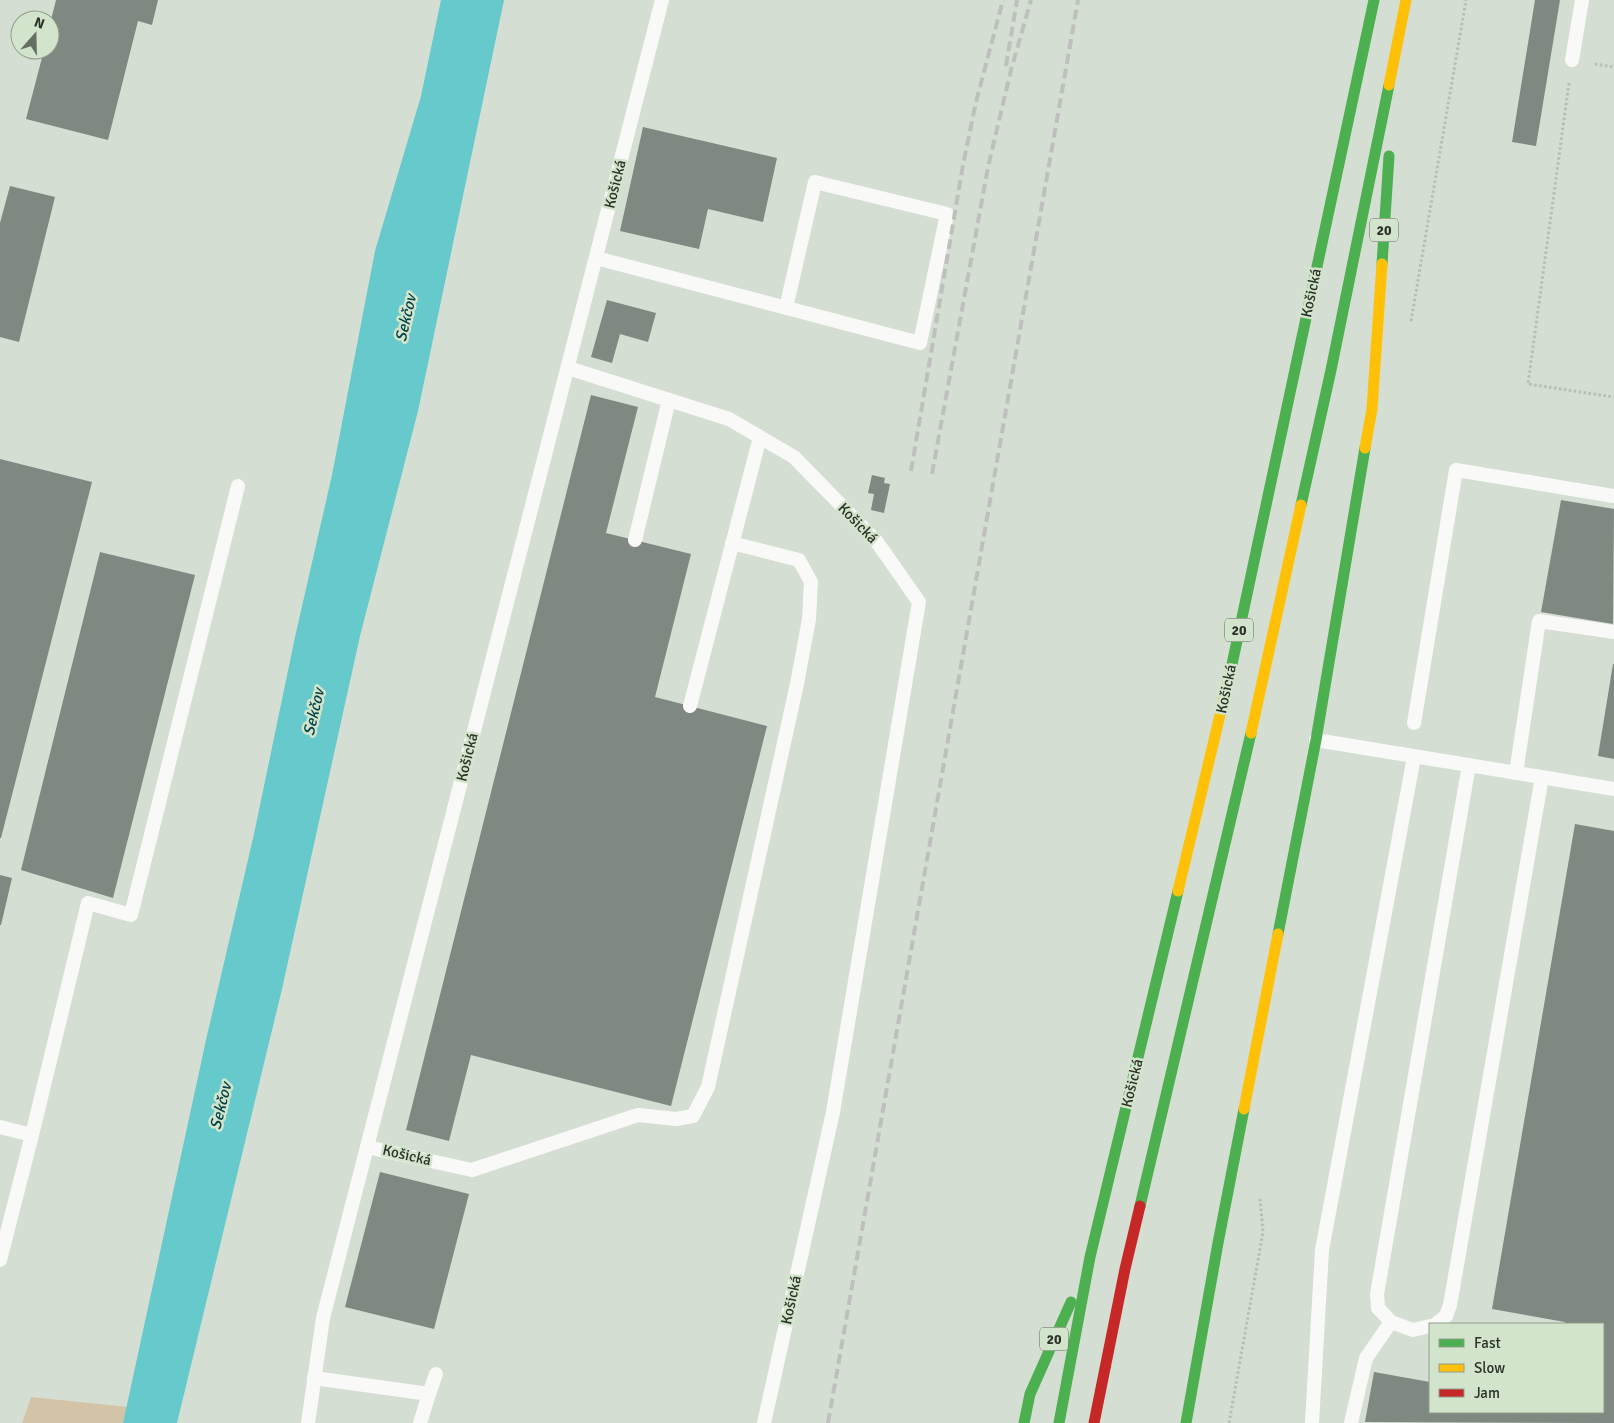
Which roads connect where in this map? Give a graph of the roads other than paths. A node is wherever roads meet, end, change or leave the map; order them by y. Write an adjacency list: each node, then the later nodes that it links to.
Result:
1 (662, 0): 7 (lane, Košická)
2 (1374, 0): 28 (main road, Košická / 20)
3 (1406, 0): 5 (main road, 20)
4 (1582, 0): 6 (lane)
5 (1396, 50): 19 (main road, 20); 41 (main road)
6 (1572, 60)
7 (596, 258): 8 (lane); 9 (lane, Košická)
8 (786, 308): 8 (lane)
9 (568, 368): 10 (lane, Košická); 27 (lane, Košická)
10 (669, 400): 11 (lane, Košická); 14 (lane)
11 (760, 437): 15 (lane); 38 (lane, Košická)
12 (238, 486): 26 (lane)
13 (1614, 496): 18 (lane)
14 (635, 540)
15 (732, 543): 17 (lane); 27 (lane, Košická)
16 (1614, 632): 22 (lane)
17 (690, 706)
18 (1414, 722)
19 (1316, 740): 20 (lane); 42 (main road, 20)
20 (1414, 756): 21 (lane); 43 (lane)
21 (1469, 765): 22 (lane); 30 (lane)
22 (1516, 773): 23 (lane)
23 (1542, 777): 24 (lane); 31 (lane)
24 (1614, 789)
25 (0, 1127): 26 (lane)
26 (32, 1135): 29 (lane)
27 (367, 1147): 34 (lane, Košická)
28 (1090, 1257): 39 (main road, 20); 40 (main road)
29 (0, 1260)
30 (1391, 1322): 32 (lane); 44 (lane)
31 (1437, 1323)
32 (1429, 1326)
33 (436, 1374): 35 (lane)
34 (314, 1378): 35 (lane); 36 (lane, Košická)
35 (429, 1394): 37 (lane)
36 (308, 1423)
37 (420, 1423)
38 (764, 1423)
39 (1024, 1423)
40 (1058, 1423)
41 (1094, 1423)
42 (1186, 1423)
43 (1312, 1423)
44 (1351, 1423)

